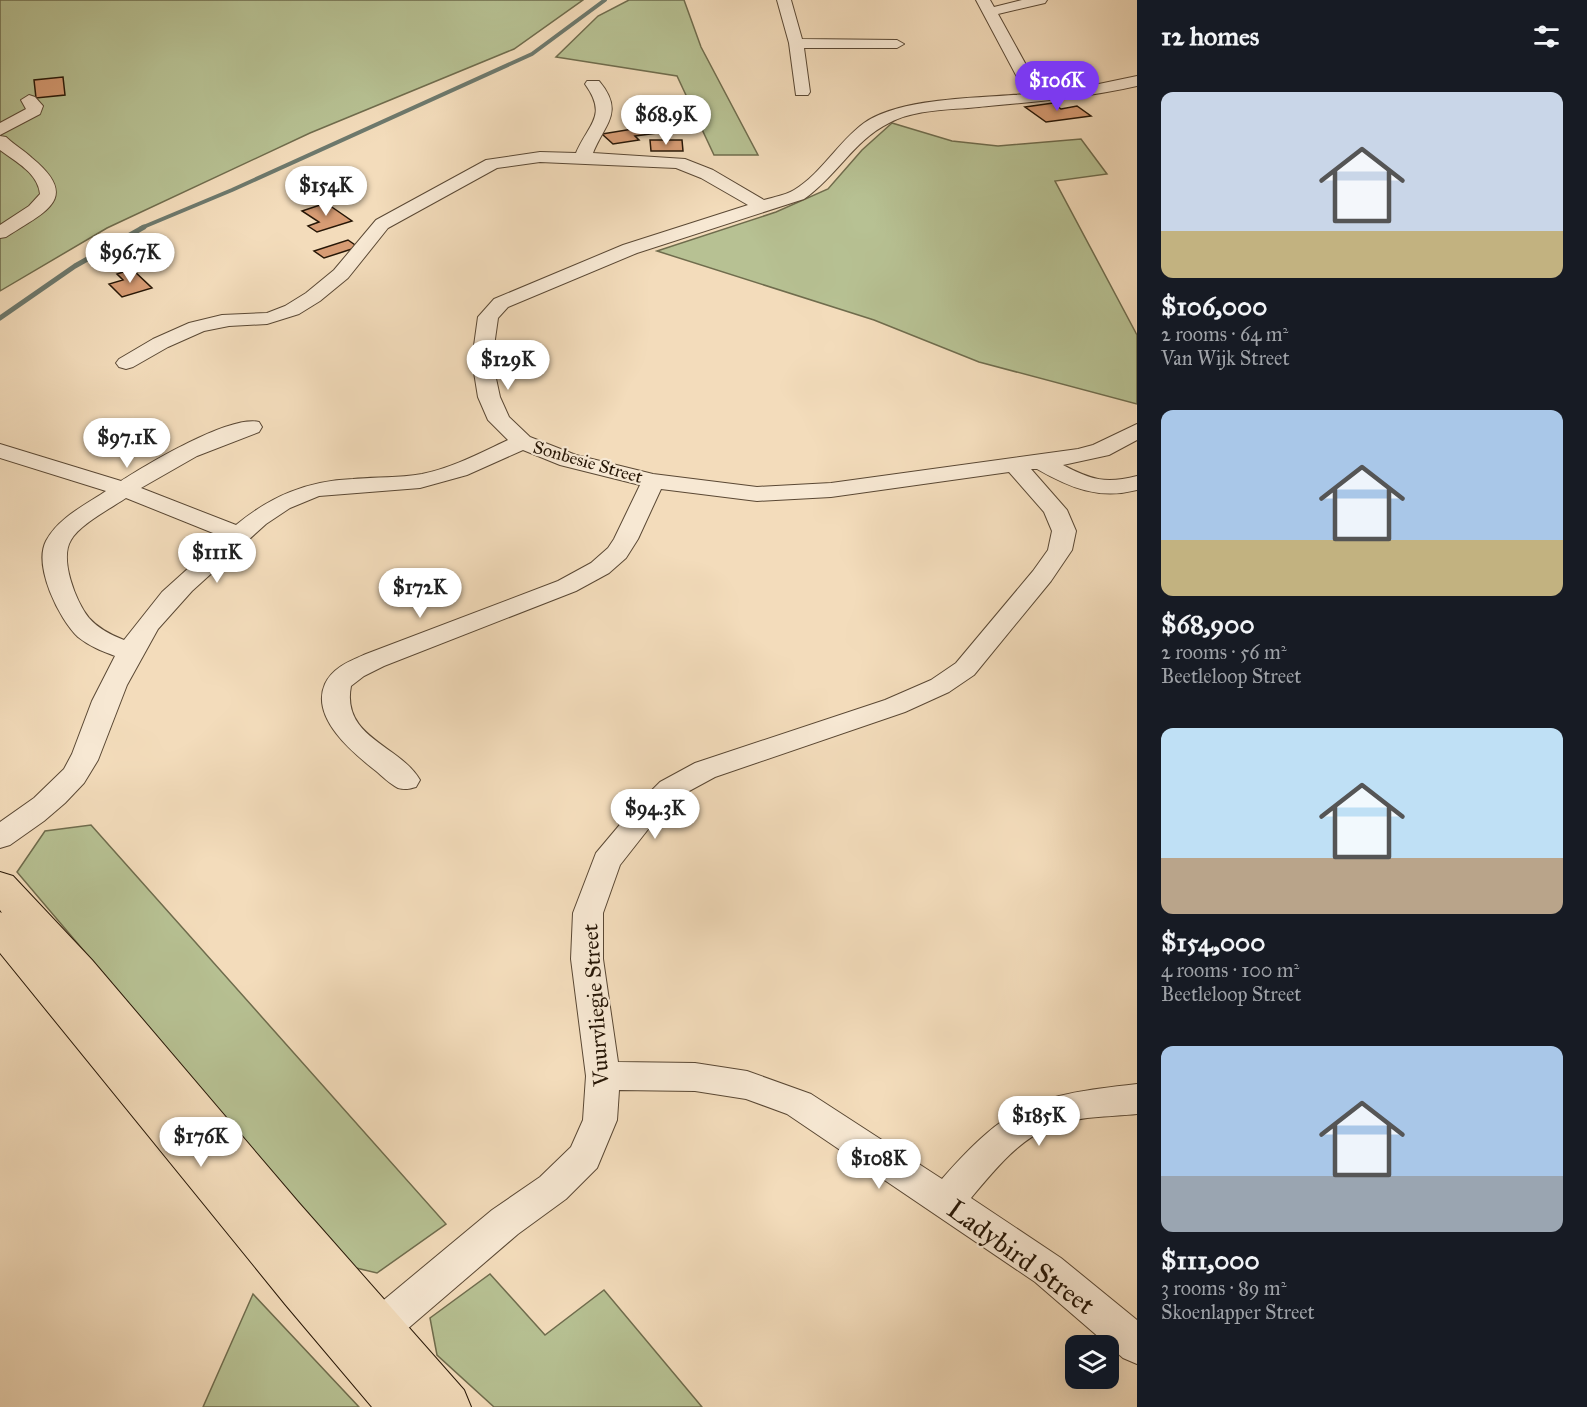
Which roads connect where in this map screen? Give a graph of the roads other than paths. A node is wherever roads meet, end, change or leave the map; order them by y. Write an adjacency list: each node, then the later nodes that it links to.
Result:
1 (784, 0): 4 (street)
2 (1040, 0): 3 (street)
3 (987, 6): 9 (street)
4 (796, 43): 5 (street); 8 (street)
5 (897, 44)
6 (1137, 81): 9 (street, Sonbesie Street)
7 (593, 84): 13 (street)
8 (802, 92)
9 (1035, 96): 14 (street, Sonbesie Street)
10 (30, 100): 11 (street)
11 (0, 130)
12 (0, 141): 15 (street)
13 (582, 158): 14 (street); 16 (street)
14 (763, 207): 19 (street, Sonbesie Street)
15 (0, 233)
16 (126, 363)
17 (251, 427): 24 (street)
18 (1137, 431): 21 (street, Sonbesie Street)
19 (522, 442): 22 (street, Sonbesie Street); 25 (street)
20 (0, 451): 24 (street)
21 (1029, 464): 22 (street, Sonbesie Street); 23 (street); 31 (street, Vuurvliegie Street)
22 (653, 481): 27 (street)
23 (1137, 483)
24 (123, 489): 25 (street); 26 (street)
25 (239, 535): 26 (street)
26 (130, 652): 28 (street)
27 (406, 780)
28 (0, 837)
29 (0, 886): 34 (main road)
30 (0, 927): 34 (main road)
31 (603, 1076): 33 (street, Ladybird Street); 34 (street, Vuurvliegie Street)
32 (1137, 1099): 33 (street)
33 (945, 1202): 35 (street, Ladybird Street)
34 (366, 1339): 36 (main road); 37 (main road)
35 (1137, 1345)
36 (404, 1407)
37 (447, 1407)

